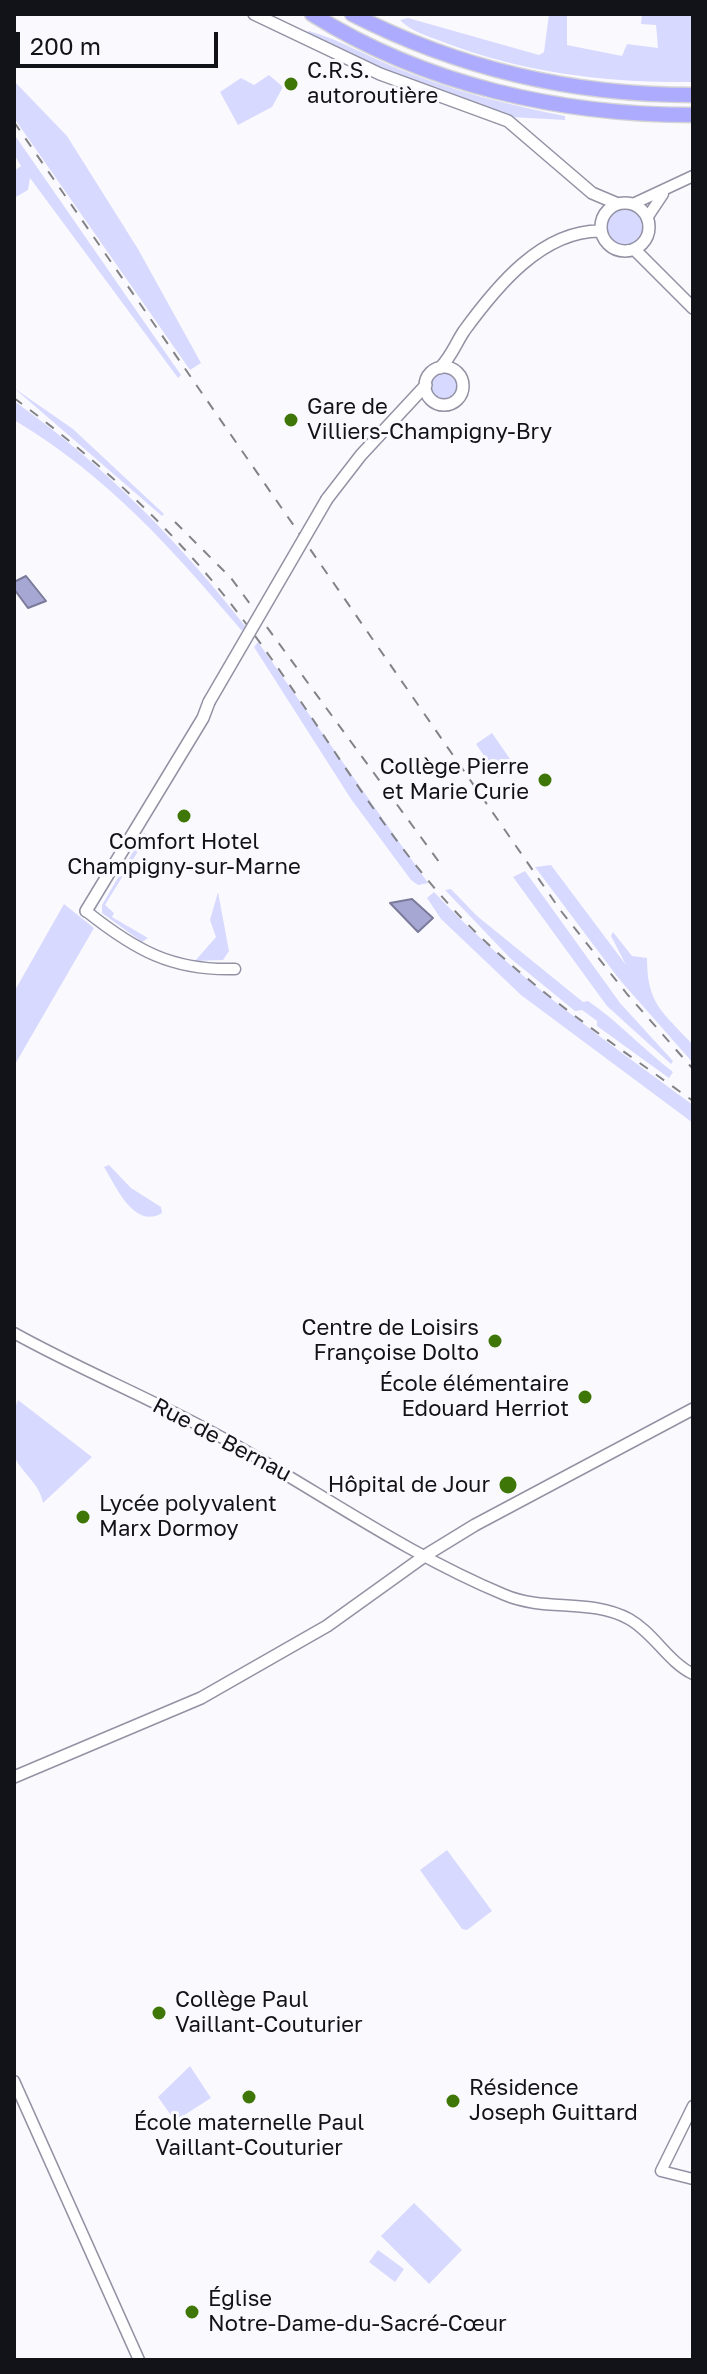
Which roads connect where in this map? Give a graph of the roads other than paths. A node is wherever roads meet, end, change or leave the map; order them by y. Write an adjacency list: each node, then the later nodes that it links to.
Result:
1 (254, 14): 8 (main road)
2 (312, 14): 5 (highway)
3 (352, 14): 4 (highway)
4 (693, 95)
5 (693, 115)
6 (693, 176): 7 (street)
7 (667, 189): 10 (street); 12 (street)
8 (592, 193): 9 (main road); 11 (main road)
9 (618, 204): 10 (main road); 11 (main road)
10 (633, 204): 12 (main road)
11 (604, 215): 13 (main road)
12 (647, 218): 14 (main road)
13 (601, 231): 14 (main road); 17 (main road)
14 (639, 246): 15 (main road); 16 (main road)
15 (693, 299)
16 (693, 308)
17 (453, 351): 18 (main road); 19 (main road)
18 (440, 368): 19 (main road); 20 (main road)
19 (458, 374): 22 (main road)
20 (426, 385): 21 (main road); 22 (main road)
21 (417, 399): 22 (main road); 23 (main road, bridge)
22 (431, 399)
23 (190, 733): 24 (main road); 25 (main road)
24 (173, 762): 25 (main road); 26 (main road)
25 (161, 787): 26 (main road)
26 (148, 809): 27 (main road)
27 (86, 911): 28 (street)
28 (235, 969)
29 (14, 1333): 31 (street, Rue de Bernau)
30 (693, 1409): 31 (main road)
31 (428, 1556): 32 (street, Rue de Bernau); 35 (main road)
32 (682, 1668): 33 (street); 34 (street)
33 (693, 1674)
34 (693, 1683)
35 (14, 1777)
36 (14, 2081): 39 (street)
37 (693, 2106): 38 (street)
38 (693, 2179)
39 (139, 2360)

